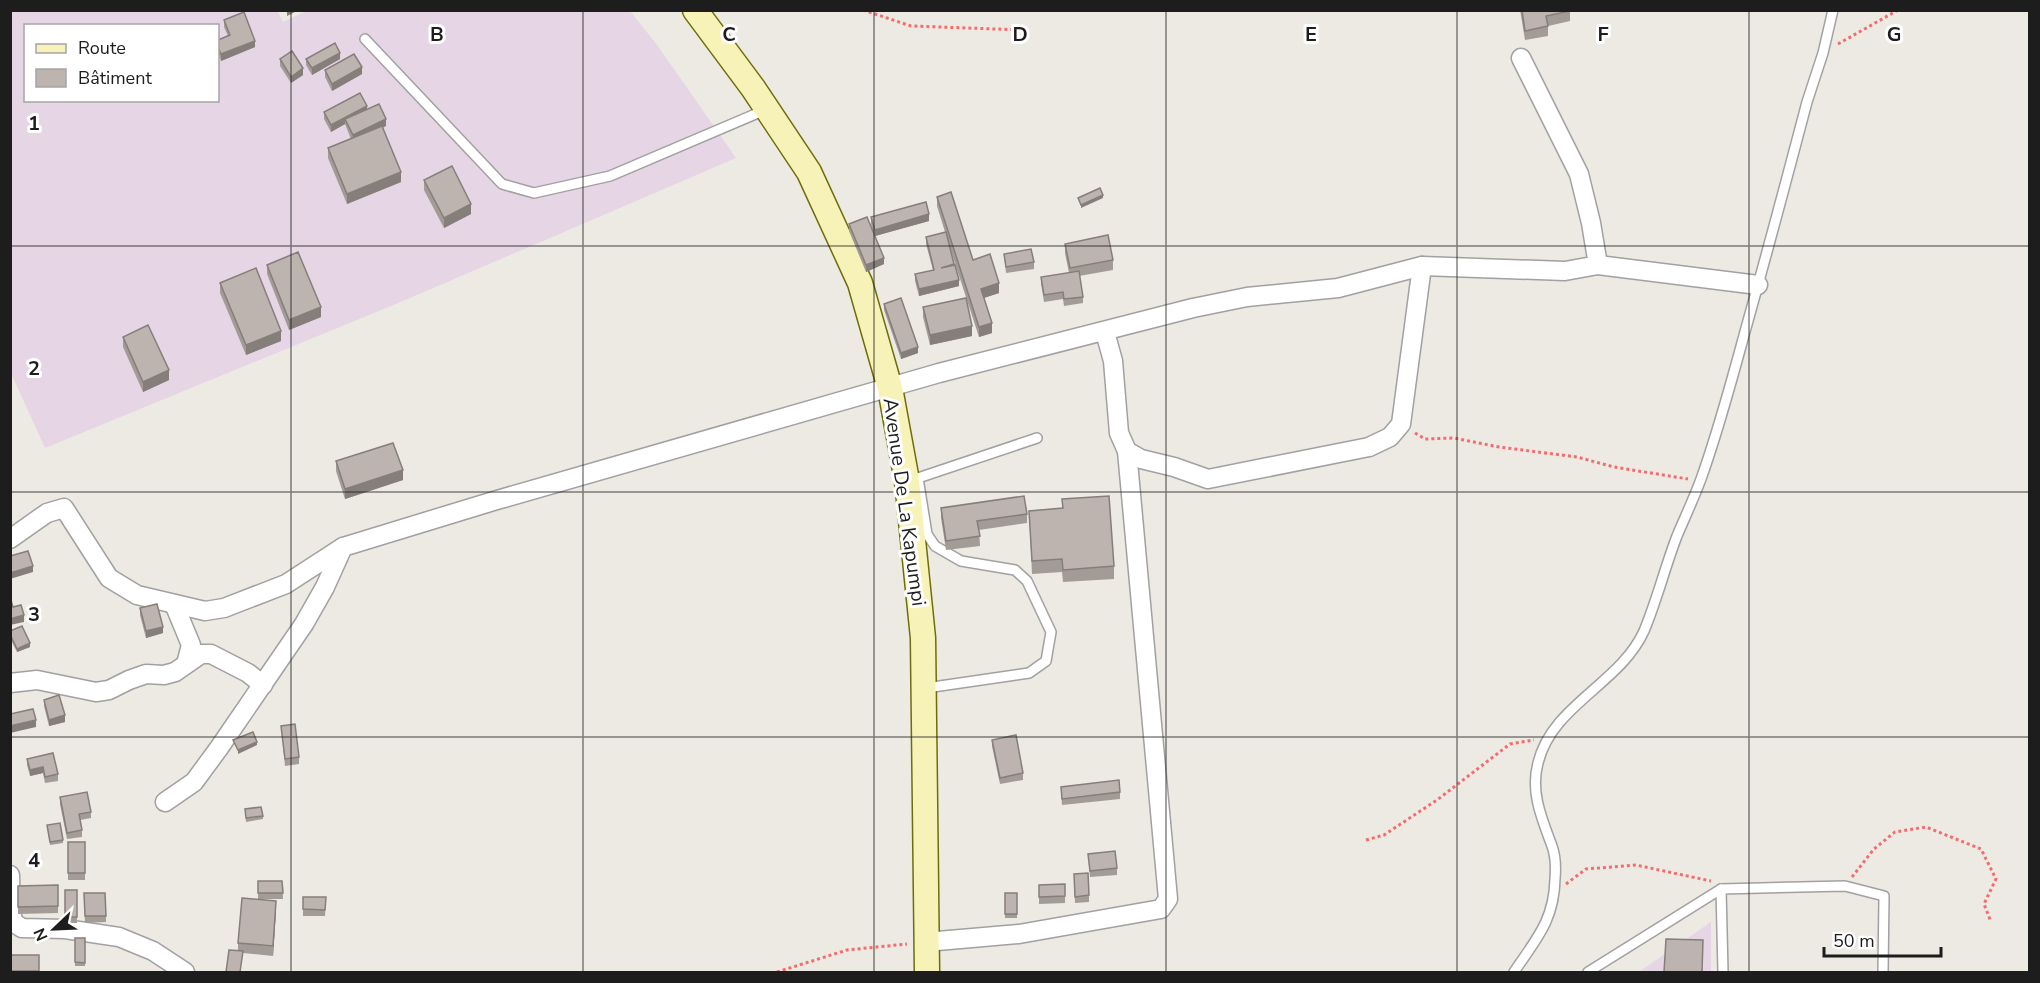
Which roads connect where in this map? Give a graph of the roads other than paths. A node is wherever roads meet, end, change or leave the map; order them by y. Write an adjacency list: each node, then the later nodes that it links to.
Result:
1 (696, 10): 5 (main road, Avenue De La Kapumpi)
2 (1833, 10): 8 (lane)
3 (365, 39): 5 (lane)
4 (1521, 58): 6 (street)
5 (767, 109): 10 (main road, Avenue De La Kapumpi)
6 (1598, 265): 7 (street); 8 (street)
7 (1422, 266): 9 (street); 12 (street)
8 (1758, 285): 28 (lane)
9 (1105, 332): 10 (street); 12 (street)
10 (890, 388): 13 (main road, Avenue De La Kapumpi); 15 (street)
11 (1037, 438): 13 (lane)
12 (1127, 451): 25 (street)
13 (913, 480): 20 (main road, Avenue De La Kapumpi); 20 (lane)
14 (10, 539): 16 (street)
15 (343, 547): 16 (street); 19 (street)
16 (174, 604): 17 (street)
17 (186, 664): 18 (street); 19 (street)
18 (10, 683)
19 (263, 685): 21 (street)
20 (923, 688): 25 (main road, Avenue De La Kapumpi)
21 (165, 802)
22 (10, 875): 24 (street)
23 (1721, 889): 29 (lane); 30 (lane); 31 (lane)
24 (12, 925): 26 (street)
25 (926, 942): 27 (main road, Avenue De La Kapumpi)
26 (185, 972)
27 (927, 972)
28 (1514, 972)
29 (1588, 972)
30 (1722, 972)
31 (1883, 972)

